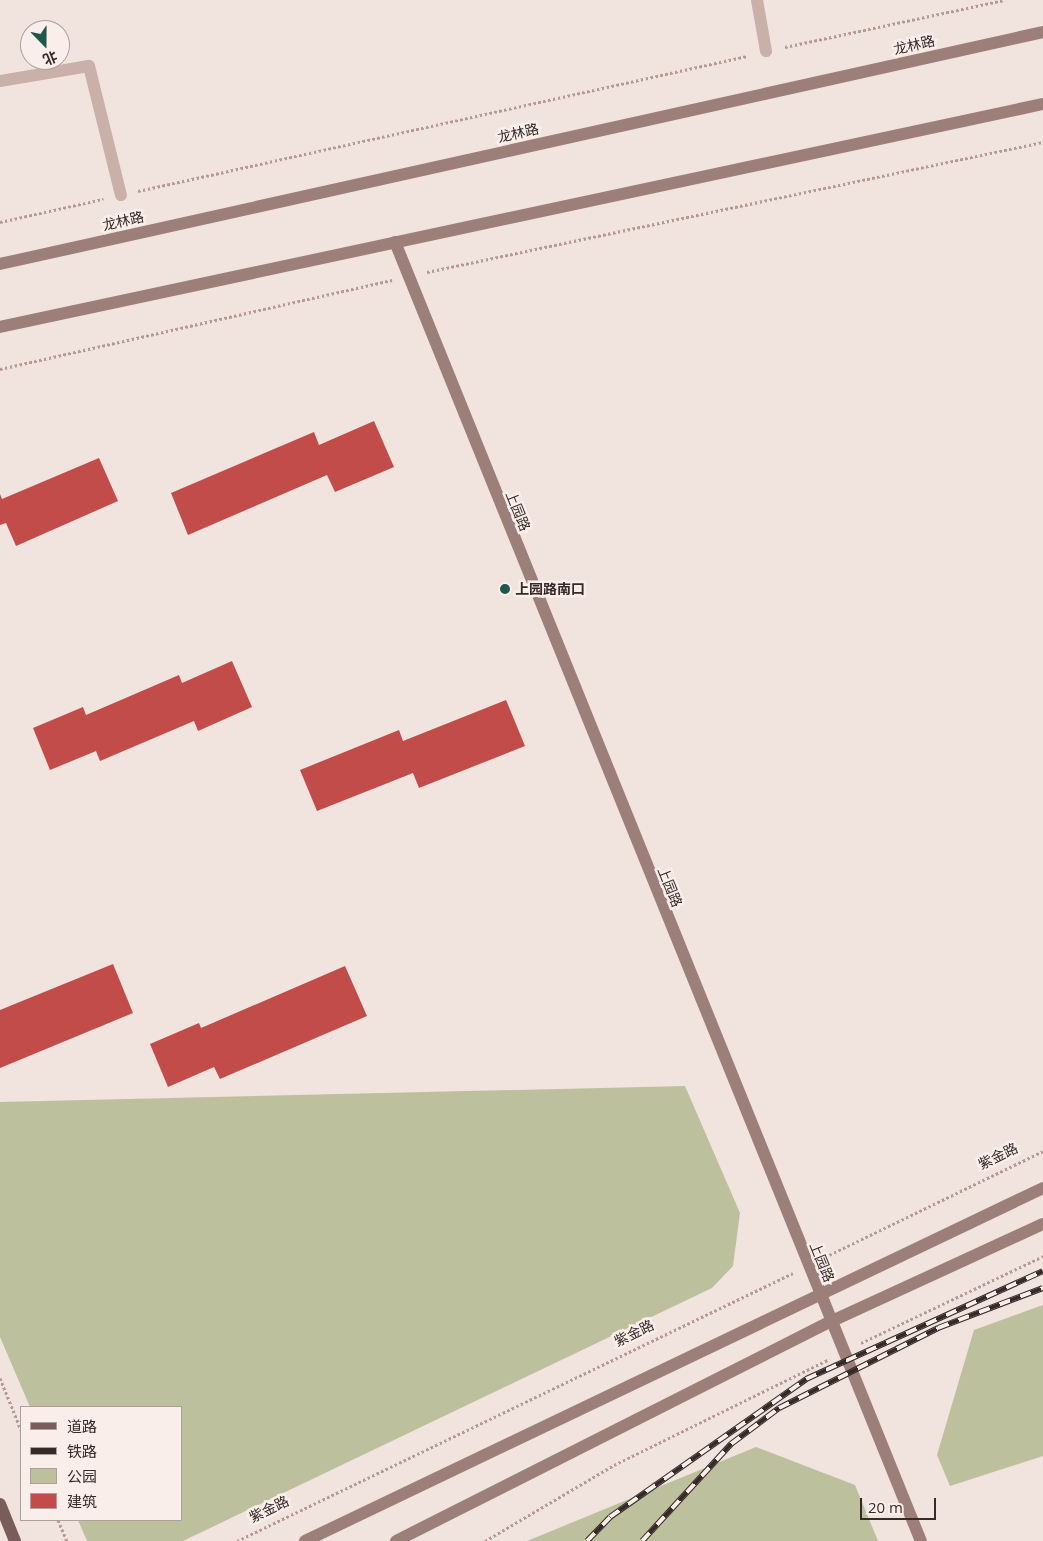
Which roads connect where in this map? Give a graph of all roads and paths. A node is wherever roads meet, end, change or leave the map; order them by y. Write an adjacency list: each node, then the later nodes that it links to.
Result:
1 (757, 0): 4 (street)
2 (1004, 0): 4 (path, 龙林路)
3 (1043, 32): 11 (main road, 龙林路)
4 (766, 51): 8 (path, 龙林路)
5 (0, 80): 8 (street)
6 (1043, 104): 10 (main road)
7 (1043, 142): 12 (path)
8 (121, 195): 9 (path, 龙林路)
9 (0, 222)
10 (395, 242): 12 (main road, 上园路); 13 (main road)
11 (0, 264)
12 (406, 277): 14 (path); 19 (main road, 上园路)
13 (0, 327)
14 (0, 370)
15 (1043, 1151): 19 (path, 紫金路)
16 (1043, 1188): 20 (main road)
17 (1043, 1224): 21 (main road)
18 (1043, 1256): 22 (path)
19 (808, 1266): 20 (main road, 上园路); 29 (path, 紫金路)
20 (819, 1295): 21 (main road, 上园路); 30 (main road)
21 (832, 1321): 22 (main road, 上园路); 31 (main road)
22 (844, 1351): 32 (path); 33 (main road, 上园路)
23 (0, 1378): 24 (path)
24 (20, 1428)
25 (0, 1506): 27 (main road)
26 (58, 1521): 28 (path)
27 (15, 1541)
28 (67, 1541)
29 (237, 1541)
30 (305, 1541)
31 (396, 1541)
32 (485, 1541)
33 (921, 1541)

